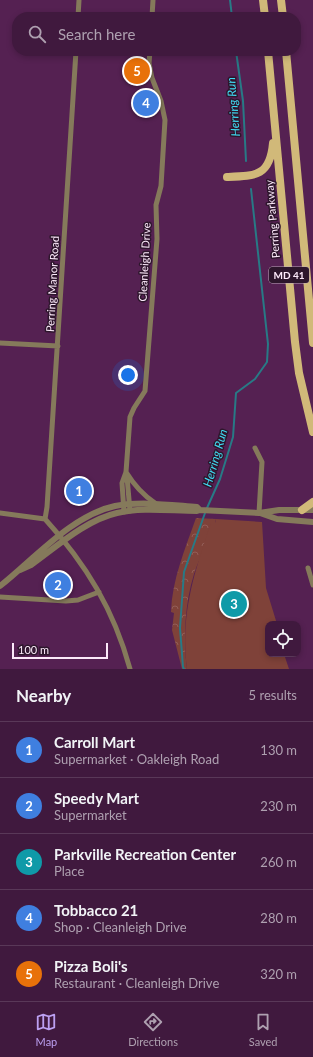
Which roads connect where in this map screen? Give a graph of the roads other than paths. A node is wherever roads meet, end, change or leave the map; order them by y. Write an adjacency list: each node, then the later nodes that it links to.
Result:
1 (79, 0): 5 (street)
2 (153, 0): 6 (street)
3 (263, 0): 7 (main road)
4 (281, 0): 8 (main road)
5 (78, 12)
6 (152, 12)
7 (264, 12)
8 (282, 12)
9 (76, 56): 17 (street, Perring Manor Road)
10 (150, 56): 20 (street, Cleanleigh Drive)
11 (268, 56): 13 (main road, Perring Parkway / MD 41)
12 (286, 56): 16 (main road, MD 41)
13 (275, 122): 14 (main road); 18 (main road, Perring Parkway / MD 41)
14 (227, 177)
15 (0, 343): 17 (street)
16 (313, 343)
17 (58, 346): 29 (street, Perring Manor Road)
18 (312, 431)
19 (255, 448): 28 (street)
20 (126, 472): 22 (street); 23 (street, Cleanleigh Drive)
21 (313, 502): 25 (main road)
22 (155, 504): 23 (street); 24 (street)
23 (127, 508): 24 (street); 31 (street); 32 (street)
24 (200, 510): 28 (street)
25 (302, 510): 26 (street); 28 (street)
26 (313, 510)
27 (0, 513): 29 (street)
28 (259, 513): 30 (street)
29 (45, 519): 31 (street)
30 (313, 522)
31 (60, 535): 32 (street); 34 (street)
32 (64, 541): 34 (street); 37 (street)
33 (308, 568): 35 (street)
34 (20, 570): 36 (street)
35 (313, 585)
36 (0, 586)
37 (99, 592): 38 (street); 39 (street)
38 (0, 598)
39 (130, 669)

